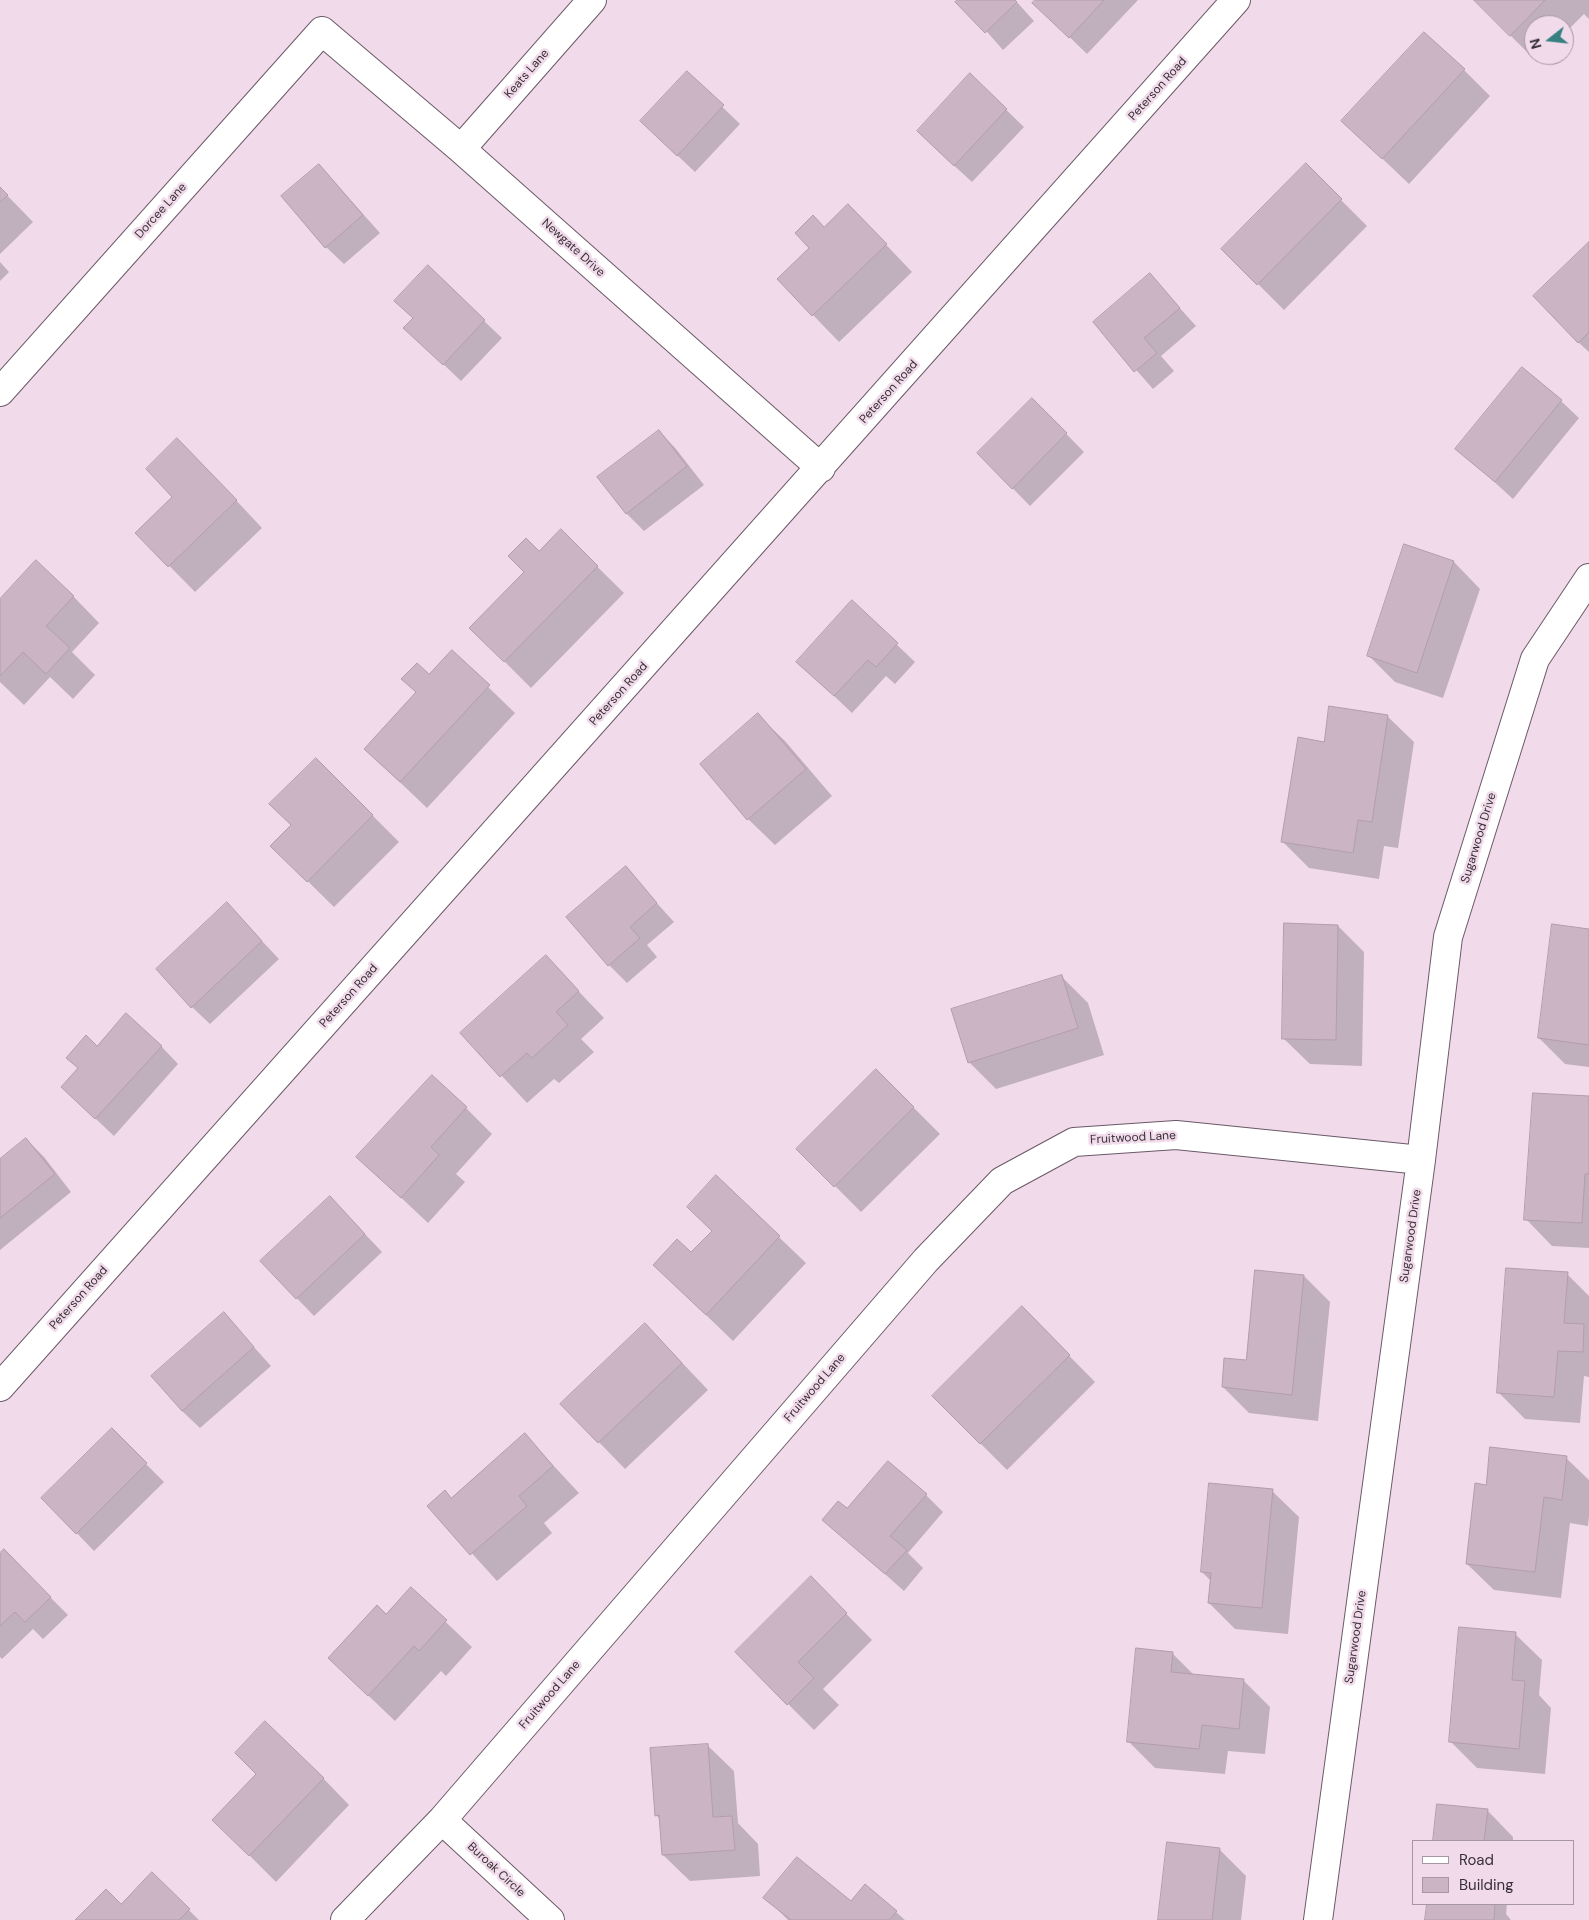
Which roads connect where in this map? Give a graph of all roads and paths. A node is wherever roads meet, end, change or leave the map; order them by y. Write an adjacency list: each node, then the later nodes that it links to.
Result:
1 (592, 0): 4 (street, Keats Lane)
2 (1236, 0): 6 (street, Peterson Road)
3 (322, 31): 4 (street, Newgate Drive); 5 (street, Dorcee Lane)
4 (461, 149): 6 (street, Newgate Drive)
5 (0, 392)
6 (821, 468): 9 (street, Peterson Road)
7 (1589, 578): 8 (street, Sugarwood Drive)
8 (1421, 1160): 10 (street, Fruitwood Lane); 13 (street, Sugarwood Drive)
9 (0, 1386)
10 (442, 1820): 11 (street, Fruitwood Lane); 12 (street, Buroak Circle)
11 (345, 1920)
12 (550, 1920)
13 (1318, 1920)

